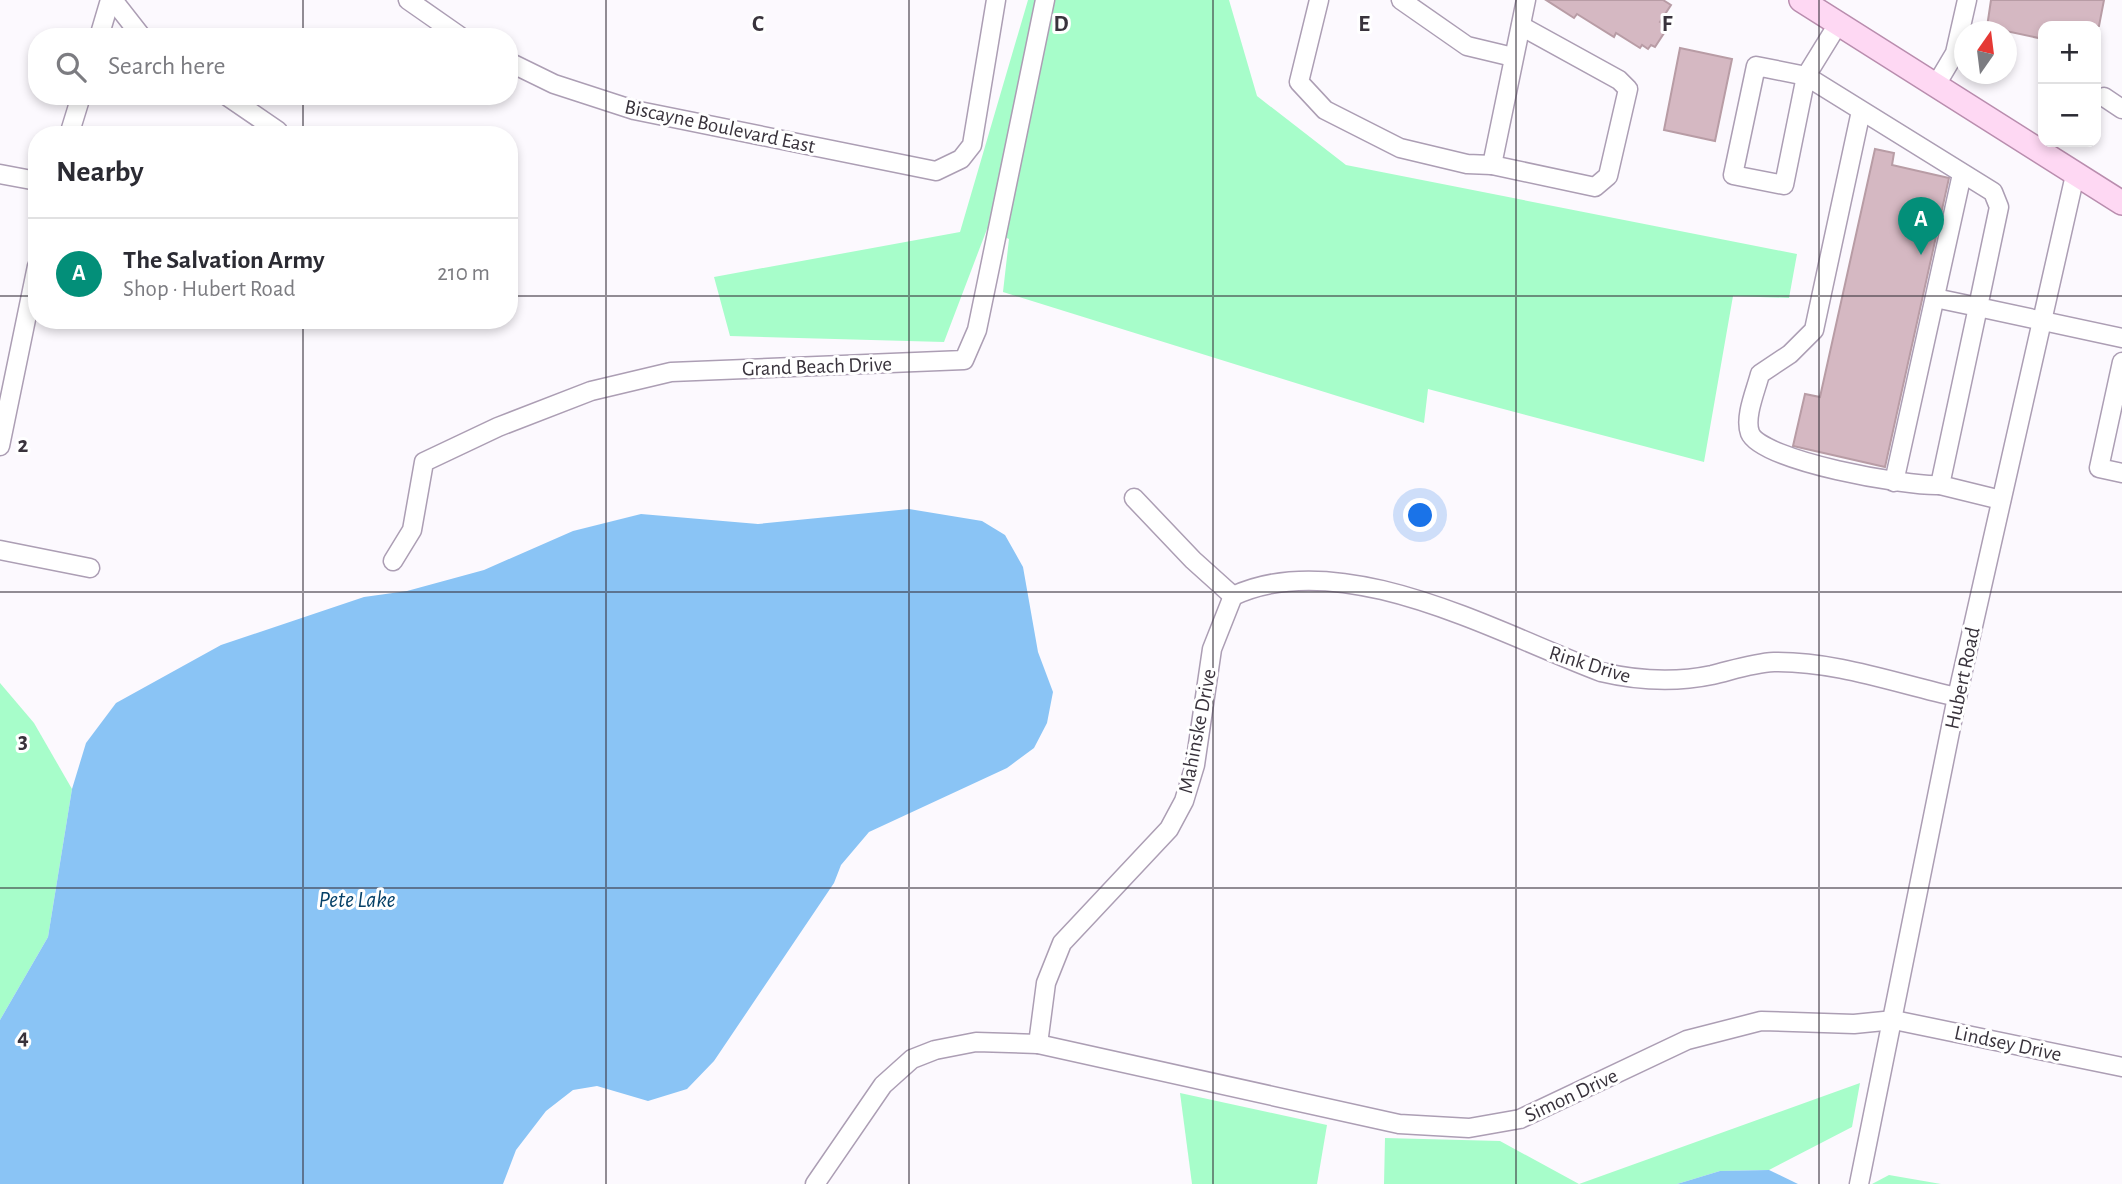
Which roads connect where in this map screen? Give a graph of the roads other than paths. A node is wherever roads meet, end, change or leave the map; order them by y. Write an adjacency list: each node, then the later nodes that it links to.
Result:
1 (112, 0): 12 (street); 13 (street)
2 (408, 0): 14 (street)
3 (996, 0): 16 (street, Biscayne Boulevard East)
4 (1045, 0): 46 (street, Grand Beach Drive)
5 (1319, 0): 26 (street)
6 (1401, 0): 15 (street)
7 (1526, 0): 11 (street)
8 (1967, 0): 18 (street)
9 (1805, 1): 10 (main road)
10 (1838, 24): 17 (street); 18 (main road)
11 (1521, 26): 15 (street); 26 (street)
12 (102, 28)
13 (135, 28)
14 (448, 28)
15 (1513, 57): 26 (street)
16 (518, 66)
17 (1806, 76): 17 (street); 23 (street)
18 (1936, 85): 29 (main road)
19 (2104, 97): 22 (street)
20 (78, 105): 24 (street)
21 (240, 105): 25 (street)
22 (2122, 109)
23 (1861, 111): 28 (street); 41 (street)
24 (72, 126)
25 (271, 126)
26 (1492, 165)
27 (0, 174): 30 (street)
28 (1962, 174): 33 (street); 34 (street)
29 (2075, 175): 31 (main road); 35 (street, Hubert Road)
30 (28, 179)
31 (2122, 203)
32 (28, 296): 38 (street)
33 (1935, 298): 34 (street); 41 (street)
34 (1978, 307): 35 (street); 42 (street)
35 (2042, 320): 36 (street); 44 (street, Hubert Road)
36 (2122, 338)
37 (2122, 362): 40 (street)
38 (8, 364): 39 (street)
39 (0, 446)
40 (2122, 473)
41 (1894, 482): 42 (street)
42 (1940, 485): 44 (street)
43 (1134, 498): 48 (street)
44 (2001, 499): 49 (street, Hubert Road)
45 (0, 551): 47 (street)
46 (393, 561)
47 (90, 568)
48 (1233, 596): 49 (street, Rink Drive); 51 (street, Mahinske Drive)
49 (1957, 697): 50 (street, Hubert Road)
50 (1894, 1020): 51 (street, Simon Drive); 52 (street, Lindsey Drive); 54 (street, Hubert Road)
51 (1038, 1044): 53 (street, Simon Drive)
52 (2122, 1067)
53 (815, 1184)
54 (1859, 1184)

